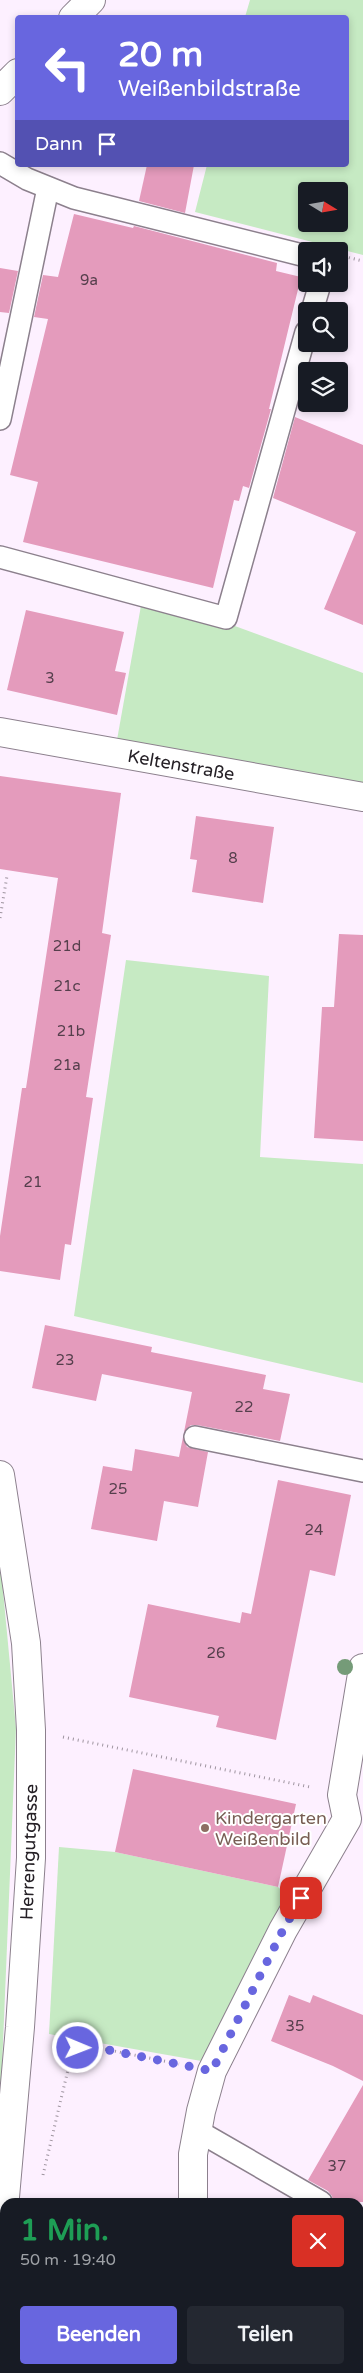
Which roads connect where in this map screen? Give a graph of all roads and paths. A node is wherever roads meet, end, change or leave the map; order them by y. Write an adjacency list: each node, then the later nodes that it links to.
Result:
1 (91, 0): 2 (street)
2 (77, 15)
3 (15, 76): 4 (street)
4 (0, 91)
5 (0, 162): 6 (lane)
6 (48, 188): 7 (lane); 11 (lane)
7 (298, 254)
8 (348, 257): 9 (path)
9 (363, 261)
10 (300, 352): 12 (lane)
11 (0, 419)
12 (0, 557)
13 (0, 732): 14 (street, Keltenstraße)
14 (363, 797)
15 (7, 876): 16 (path)
16 (0, 918)
17 (195, 1437): 18 (lane)
18 (363, 1471)
19 (0, 1475): 21 (street, Herrengutgasse)
20 (362, 1676): 22 (street)
21 (31, 1730): 22 (path); 26 (street, Herrengutgasse)
22 (351, 1817): 23 (street)
23 (212, 2071): 24 (street); 25 (path)
24 (198, 2131): 27 (street); 28 (lane)
25 (43, 2178)
26 (5, 2198)
27 (193, 2198)
28 (314, 2198)

